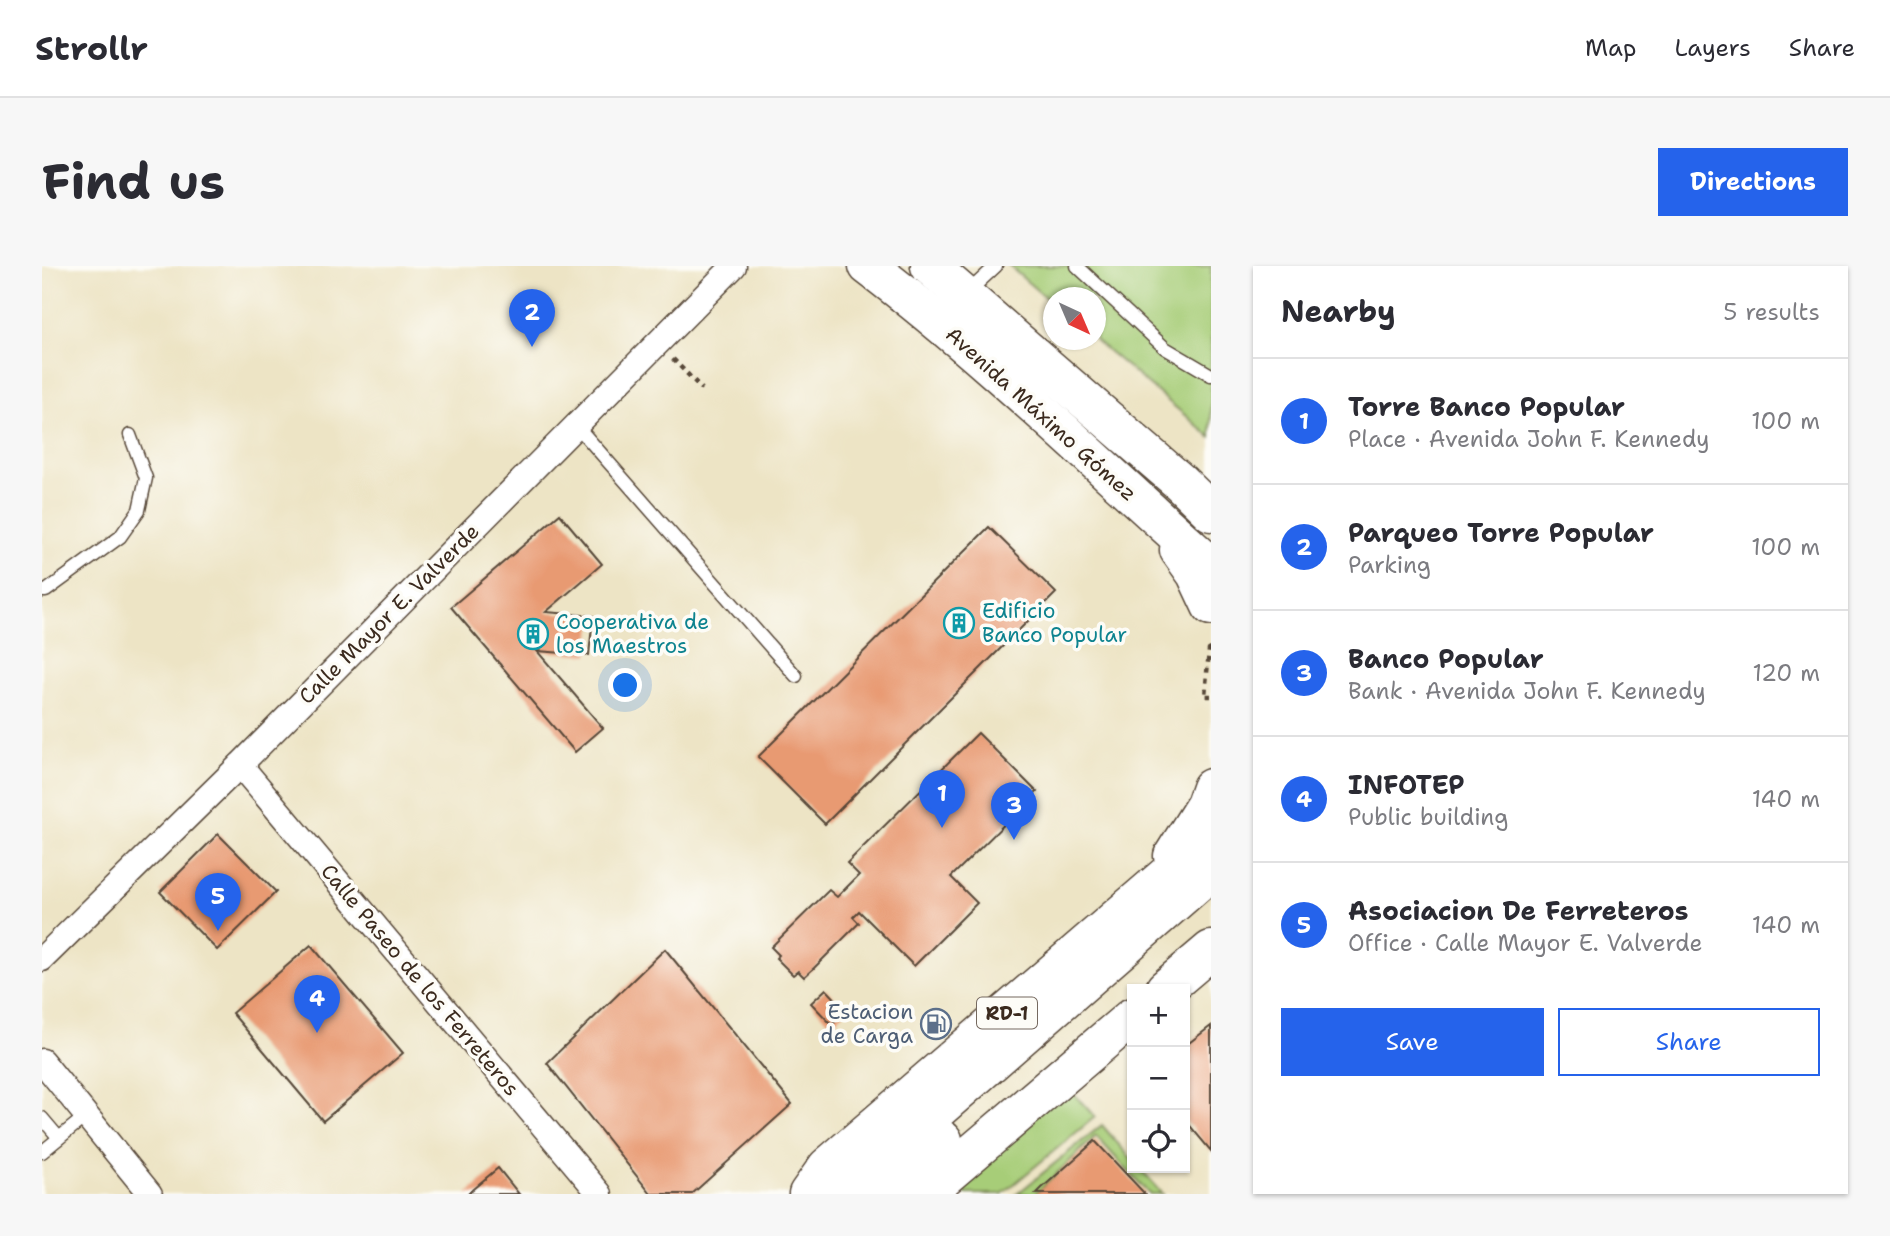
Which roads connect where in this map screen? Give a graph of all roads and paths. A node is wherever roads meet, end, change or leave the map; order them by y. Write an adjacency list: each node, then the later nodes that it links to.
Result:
1 (734, 266): 7 (street, Calle Mayor E. Valverde)
2 (868, 266): 14 (main road, Avenida Máximo Gómez)
3 (930, 266): 6 (main road, Avenida Máximo Gómez)
4 (996, 266): 6 (lane)
5 (1077, 266): 8 (lane)
6 (965, 296): 12 (main road, Avenida Máximo Gómez)
7 (657, 344): 9 (path); 10 (street, Calle Mayor E. Valverde)
8 (1211, 375)
9 (702, 389)
10 (576, 425): 19 (lane); 21 (street, Calle Mayor E. Valverde)
11 (131, 435): 16 (lane)
12 (1195, 489): 13 (main road, Avenida Máximo Gómez)
13 (1211, 512)
14 (1153, 514): 15 (main road, Avenida Máximo Gómez); 17 (main road)
15 (1211, 566)
16 (42, 591)
17 (1211, 606)
18 (1211, 649): 20 (path)
19 (796, 676)
20 (1208, 696)
21 (240, 765): 28 (street, Calle Mayor E. Valverde); 39 (street, Calle Paseo de los Ferreteros)
22 (1211, 788): 26 (main road)
23 (1211, 837): 26 (main road, RD-1)
24 (1211, 871): 41 (main road, RD-1)
25 (1211, 905): 42 (main road, RD-1)
26 (1108, 925): 40 (main road, RD-1)
27 (1211, 950): 30 (main road)
28 (42, 959)
29 (1211, 965): 31 (main road)
30 (1171, 984)
31 (1175, 984)
32 (1127, 1021): 43 (main road)
33 (42, 1061): 34 (street)
34 (86, 1116): 36 (lane); 38 (street)
35 (42, 1118): 36 (lane)
36 (59, 1138): 37 (lane)
37 (42, 1153)
38 (150, 1194)
39 (600, 1194)
40 (808, 1194)
41 (834, 1194)
42 (882, 1194)
43 (924, 1194)

